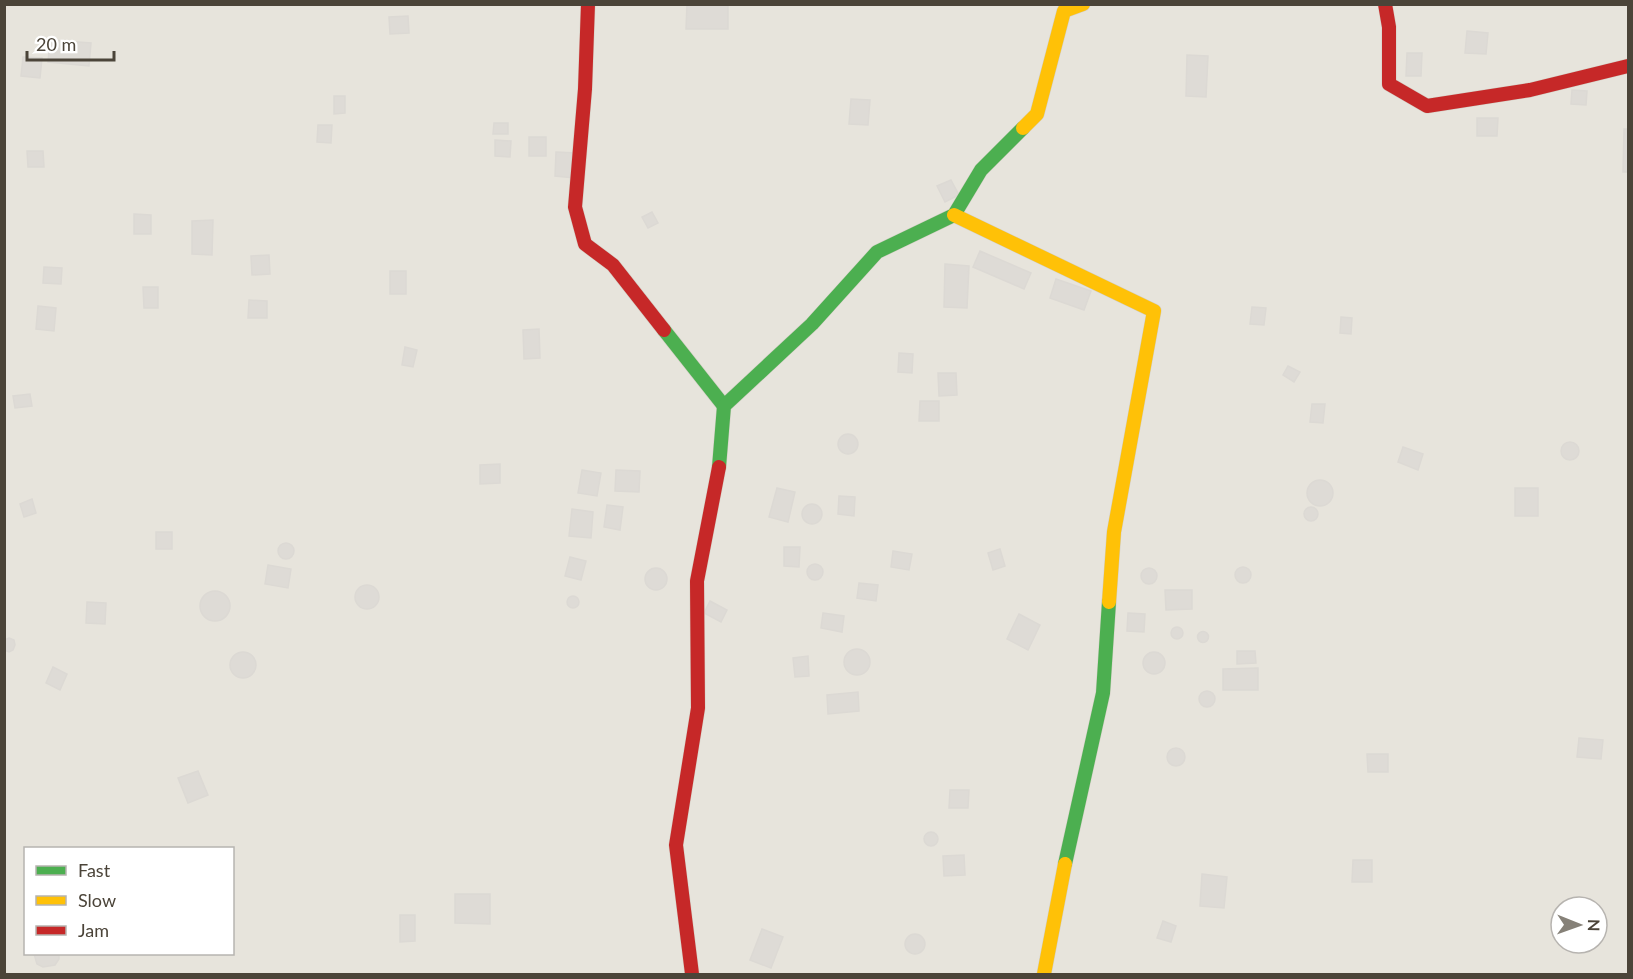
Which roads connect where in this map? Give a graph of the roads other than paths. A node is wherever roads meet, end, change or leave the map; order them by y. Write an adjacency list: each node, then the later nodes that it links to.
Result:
1 (588, 4): 6 (street)
2 (1083, 4): 5 (street)
3 (1385, 4): 4 (street)
4 (1629, 66)
5 (954, 215): 6 (street); 8 (street)
6 (724, 406): 7 (street)
7 (692, 975)
8 (1044, 975)

